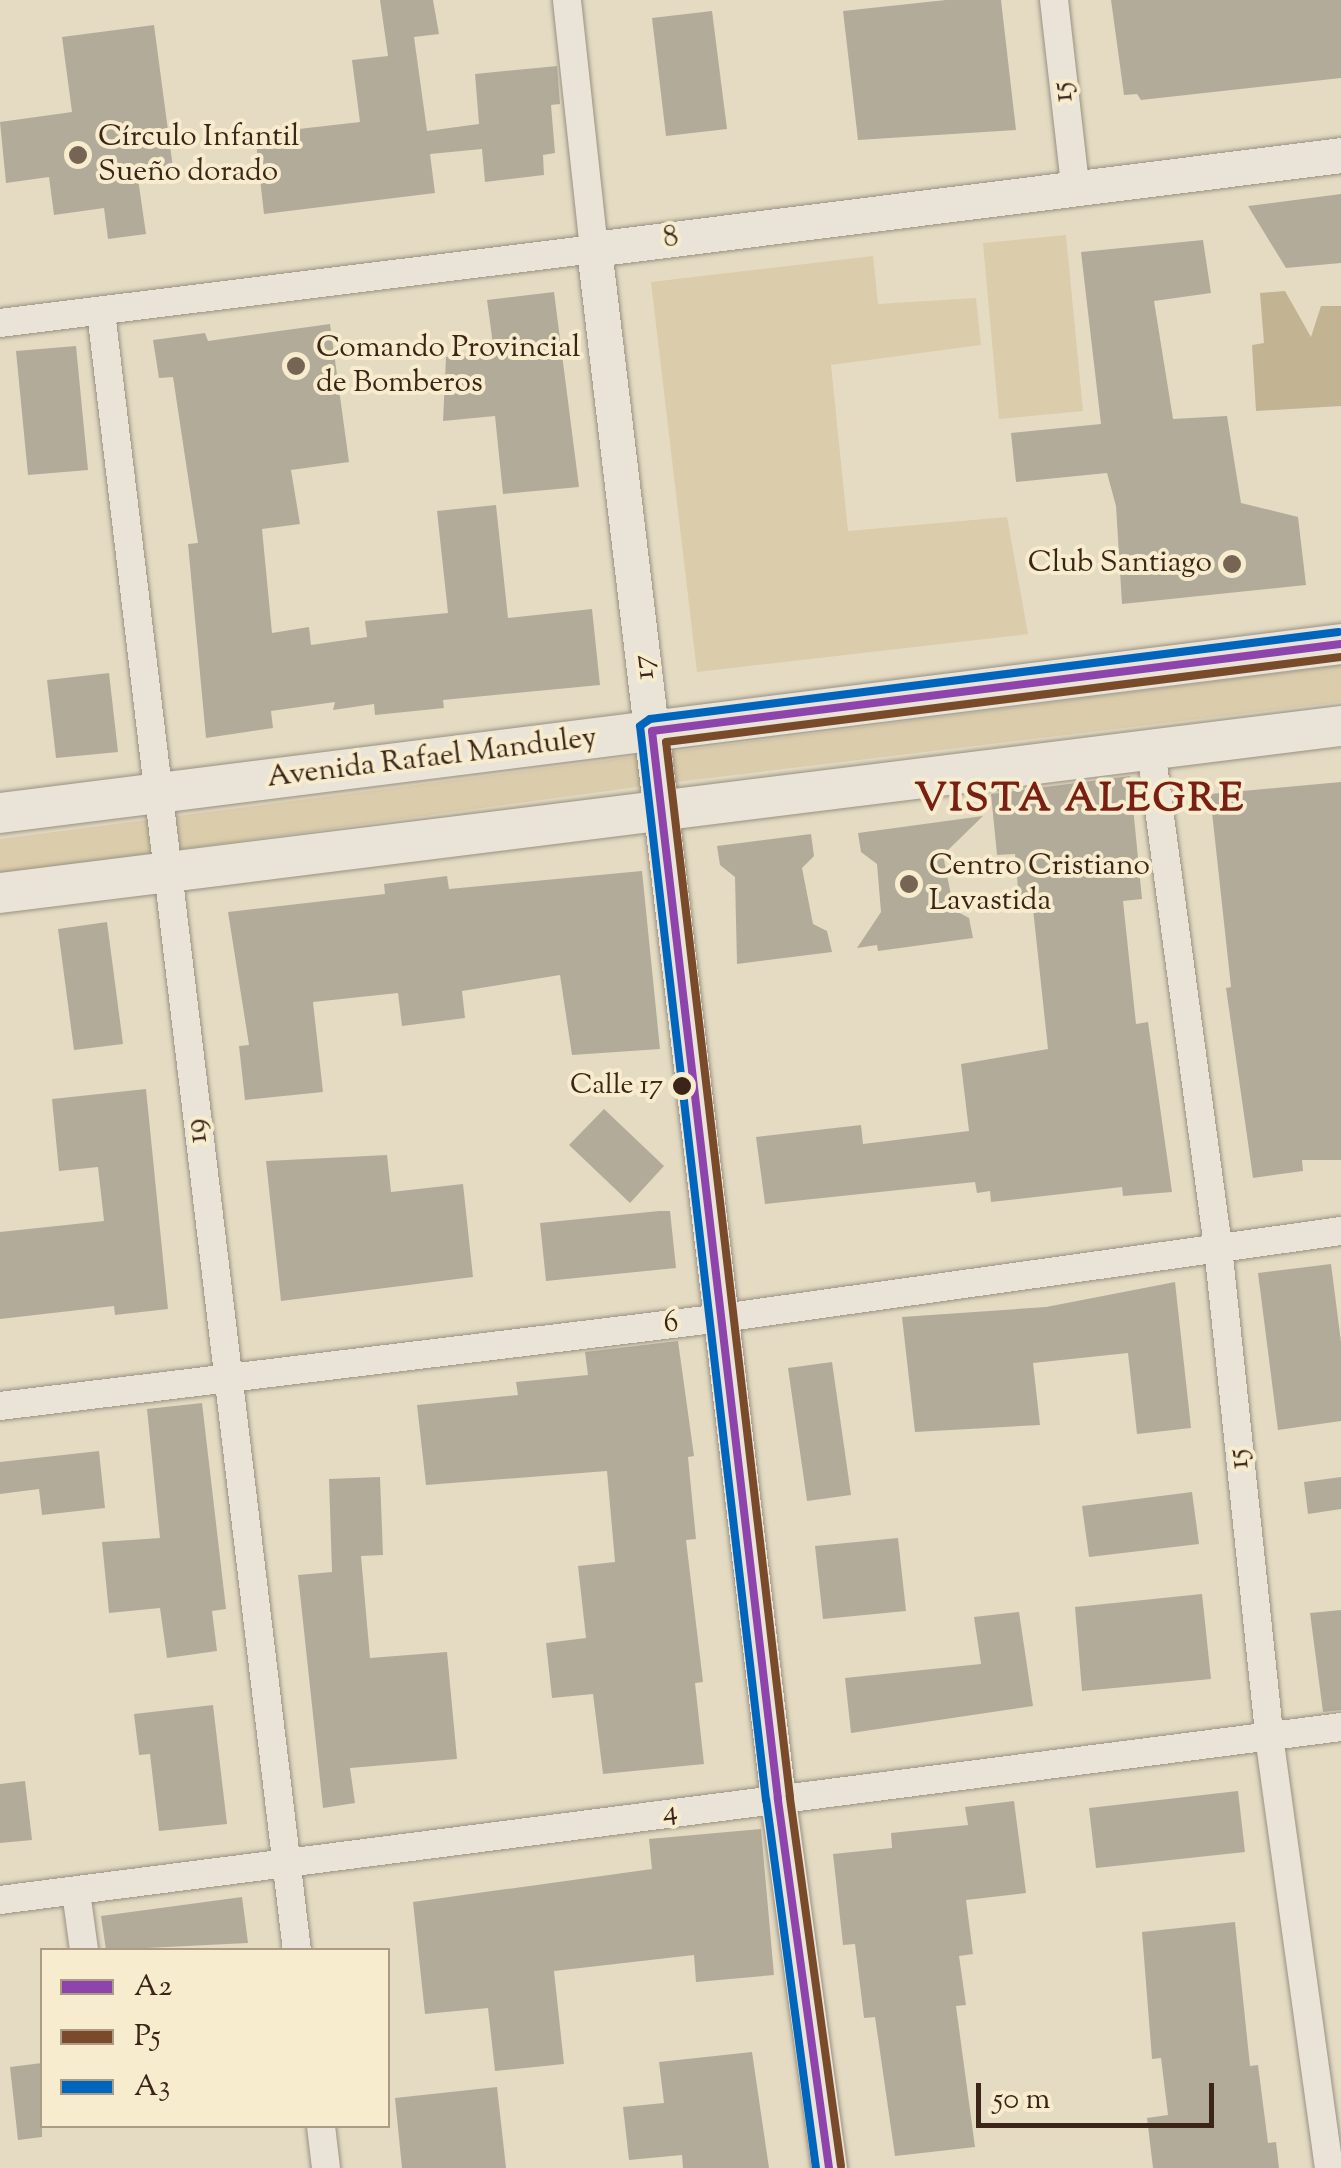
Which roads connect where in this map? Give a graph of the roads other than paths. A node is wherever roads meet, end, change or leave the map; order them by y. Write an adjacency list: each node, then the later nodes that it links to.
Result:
1 (567, 0): 5 (street, 17)
2 (1054, 0): 4 (street, 15)
3 (1341, 155): 4 (street, 8)
4 (1074, 184): 5 (street, 8)
5 (594, 249): 6 (street, 8); 10 (street, 17)
6 (101, 312): 7 (street, 8); 12 (street, 19)
7 (0, 323)
8 (1341, 644): 10 (main road, Avenida Rafael Manduley)
9 (1341, 726): 11 (main road)
10 (652, 731): 12 (main road, Avenida Rafael Manduley); 13 (street, 17)
11 (1150, 750): 13 (main road); 18 (street, 15)
12 (158, 793): 14 (main road, Avenida Rafael Manduley); 15 (street, 19)
13 (662, 811): 15 (main road); 19 (street, 17)
14 (0, 813)
15 (166, 872): 16 (main road); 20 (street, 19)
16 (0, 894)
17 (1341, 1232): 18 (street, 6)
18 (1218, 1248): 19 (street, 6); 23 (street, 15)
19 (722, 1318): 20 (street, 6); 24 (street, 17)
20 (227, 1375): 21 (street, 6); 25 (street, 19)
21 (0, 1406)
22 (1341, 1727): 23 (street, 4)
23 (1269, 1736): 24 (street, 4); 33 (street, 15)
24 (778, 1799): 25 (street, 4); 32 (street, 17)
25 (286, 1866): 26 (street, 4); 29 (street, 19)
26 (76, 1892): 27 (street, 4); 28 (street)
27 (0, 1900)
28 (84, 1948)
29 (297, 1948)
30 (321, 2128): 31 (street)
31 (326, 2168)
32 (828, 2168)
33 (1330, 2168)

